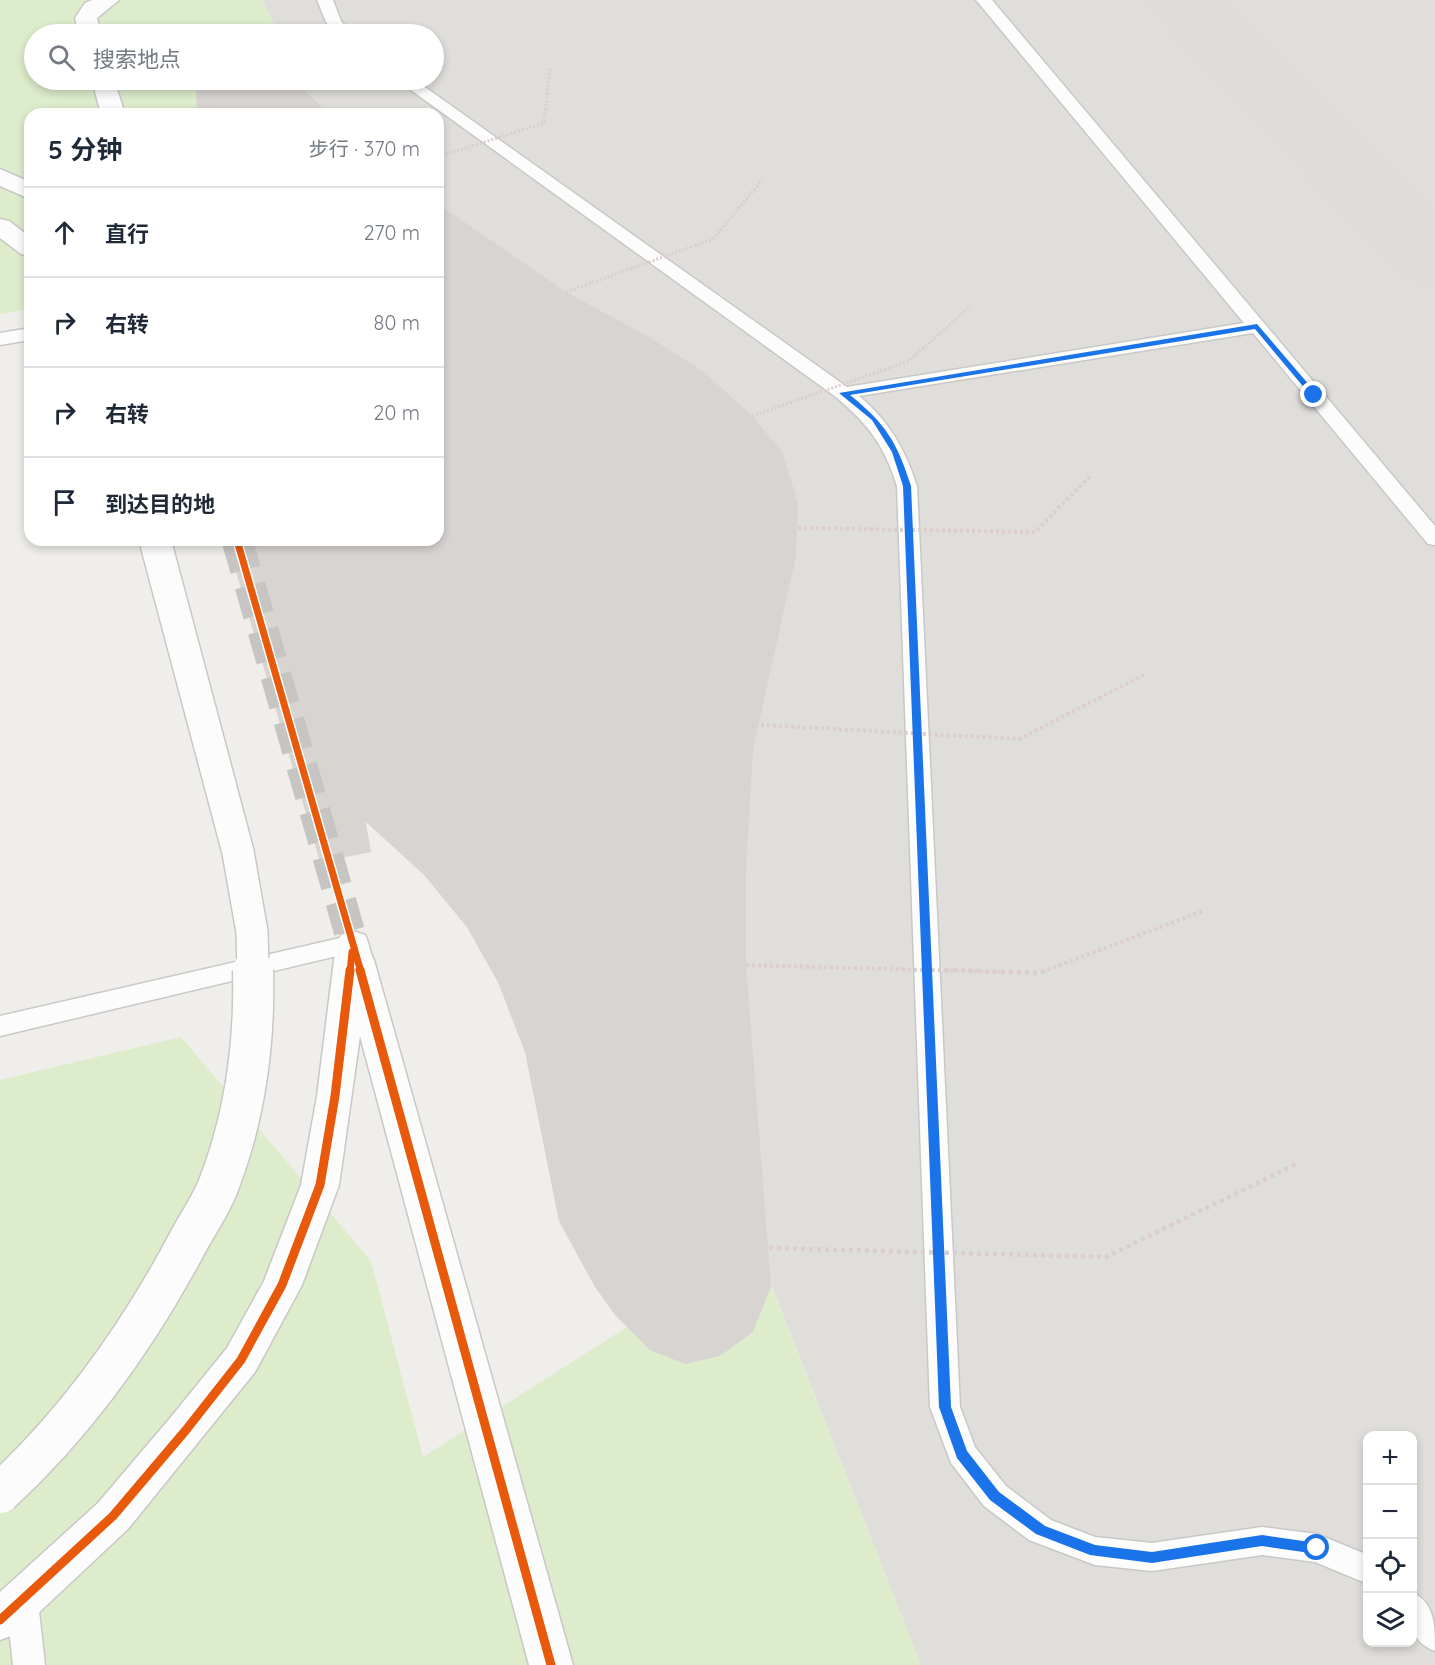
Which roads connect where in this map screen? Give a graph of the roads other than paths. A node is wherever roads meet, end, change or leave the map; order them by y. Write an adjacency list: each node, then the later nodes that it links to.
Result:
1 (108, 0): 4 (street)
2 (325, 0): 5 (lane)
3 (984, 0): 13 (lane)
4 (88, 24)
5 (336, 24)
6 (106, 90): 8 (street)
7 (419, 90): 16 (lane)
8 (111, 108)
9 (0, 176): 10 (street)
10 (24, 189)
11 (0, 226): 12 (street)
12 (24, 244)
13 (1257, 327): 16 (lane); 17 (lane)
14 (24, 335): 15 (lane)
15 (0, 339)
16 (843, 393): 22 (lane)
17 (1435, 539)
18 (157, 546): 21 (street, bridge)
19 (353, 944): 20 (lane); 23 (street); 27 (street)
20 (0, 1026)
21 (0, 1492)
22 (1363, 1568)
23 (11, 1611): 26 (lane)
24 (1417, 1611): 25 (lane)
25 (1435, 1636)
26 (29, 1665)
27 (551, 1665)

